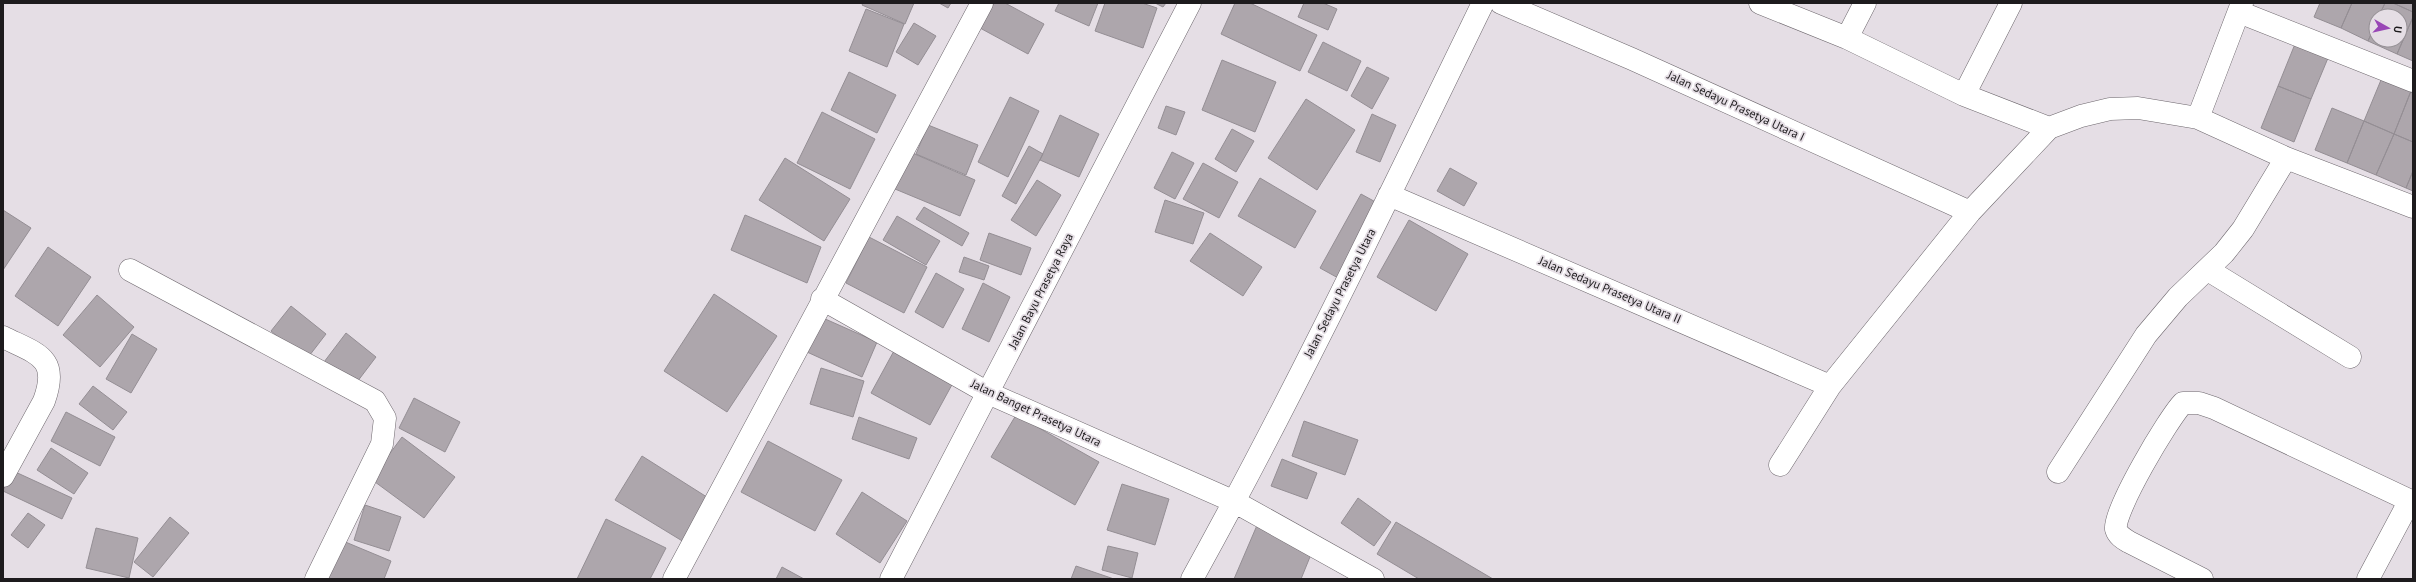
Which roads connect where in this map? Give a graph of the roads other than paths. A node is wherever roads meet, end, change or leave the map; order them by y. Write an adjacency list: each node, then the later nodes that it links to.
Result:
1 (982, 3): 20 (street)
2 (1190, 3): 24 (street, Jalan Bayu Prasetya Raya)
3 (1483, 3): 15 (street, Jalan Sedayu Prasetya Utara)
4 (1501, 3): 17 (street, Jalan Sedayu Prasetya Utara I)
5 (1760, 3): 9 (street)
6 (1865, 3): 9 (street)
7 (2012, 3): 11 (street)
8 (2240, 7): 10 (street); 12 (street)
9 (1847, 38): 11 (street)
10 (2413, 81)
11 (1964, 95): 13 (street)
12 (2198, 118): 13 (street); 14 (street)
13 (2049, 128): 17 (street)
14 (2286, 158): 16 (street); 19 (street)
15 (1389, 195): 23 (street, Jalan Sedayu Prasetya Utara II); 29 (street, Jalan Sedayu Prasetya Utara)
16 (2413, 207)
17 (1970, 212): 23 (street)
18 (130, 270): 30 (street)
19 (2208, 270): 22 (street); 26 (street)
20 (822, 299): 24 (street, Jalan Banget Prasetya Utara); 31 (street)
21 (3, 337): 27 (street)
22 (2350, 357)
23 (1830, 386): 25 (street)
24 (988, 393): 29 (street, Jalan Banget Prasetya Utara); 32 (street, Jalan Bayu Prasetya Raya)
25 (1780, 465)
26 (2058, 472)
27 (3, 476)
28 (2411, 501): 35 (street); 36 (street)
29 (1235, 502): 33 (street, Jalan Sedayu Prasetya Utara); 34 (street, Jalan Banget Prasetya Utara)
30 (316, 579)
31 (674, 579)
32 (891, 579)
33 (1192, 579)
34 (1373, 579)
35 (2202, 579)
36 (2368, 579)

